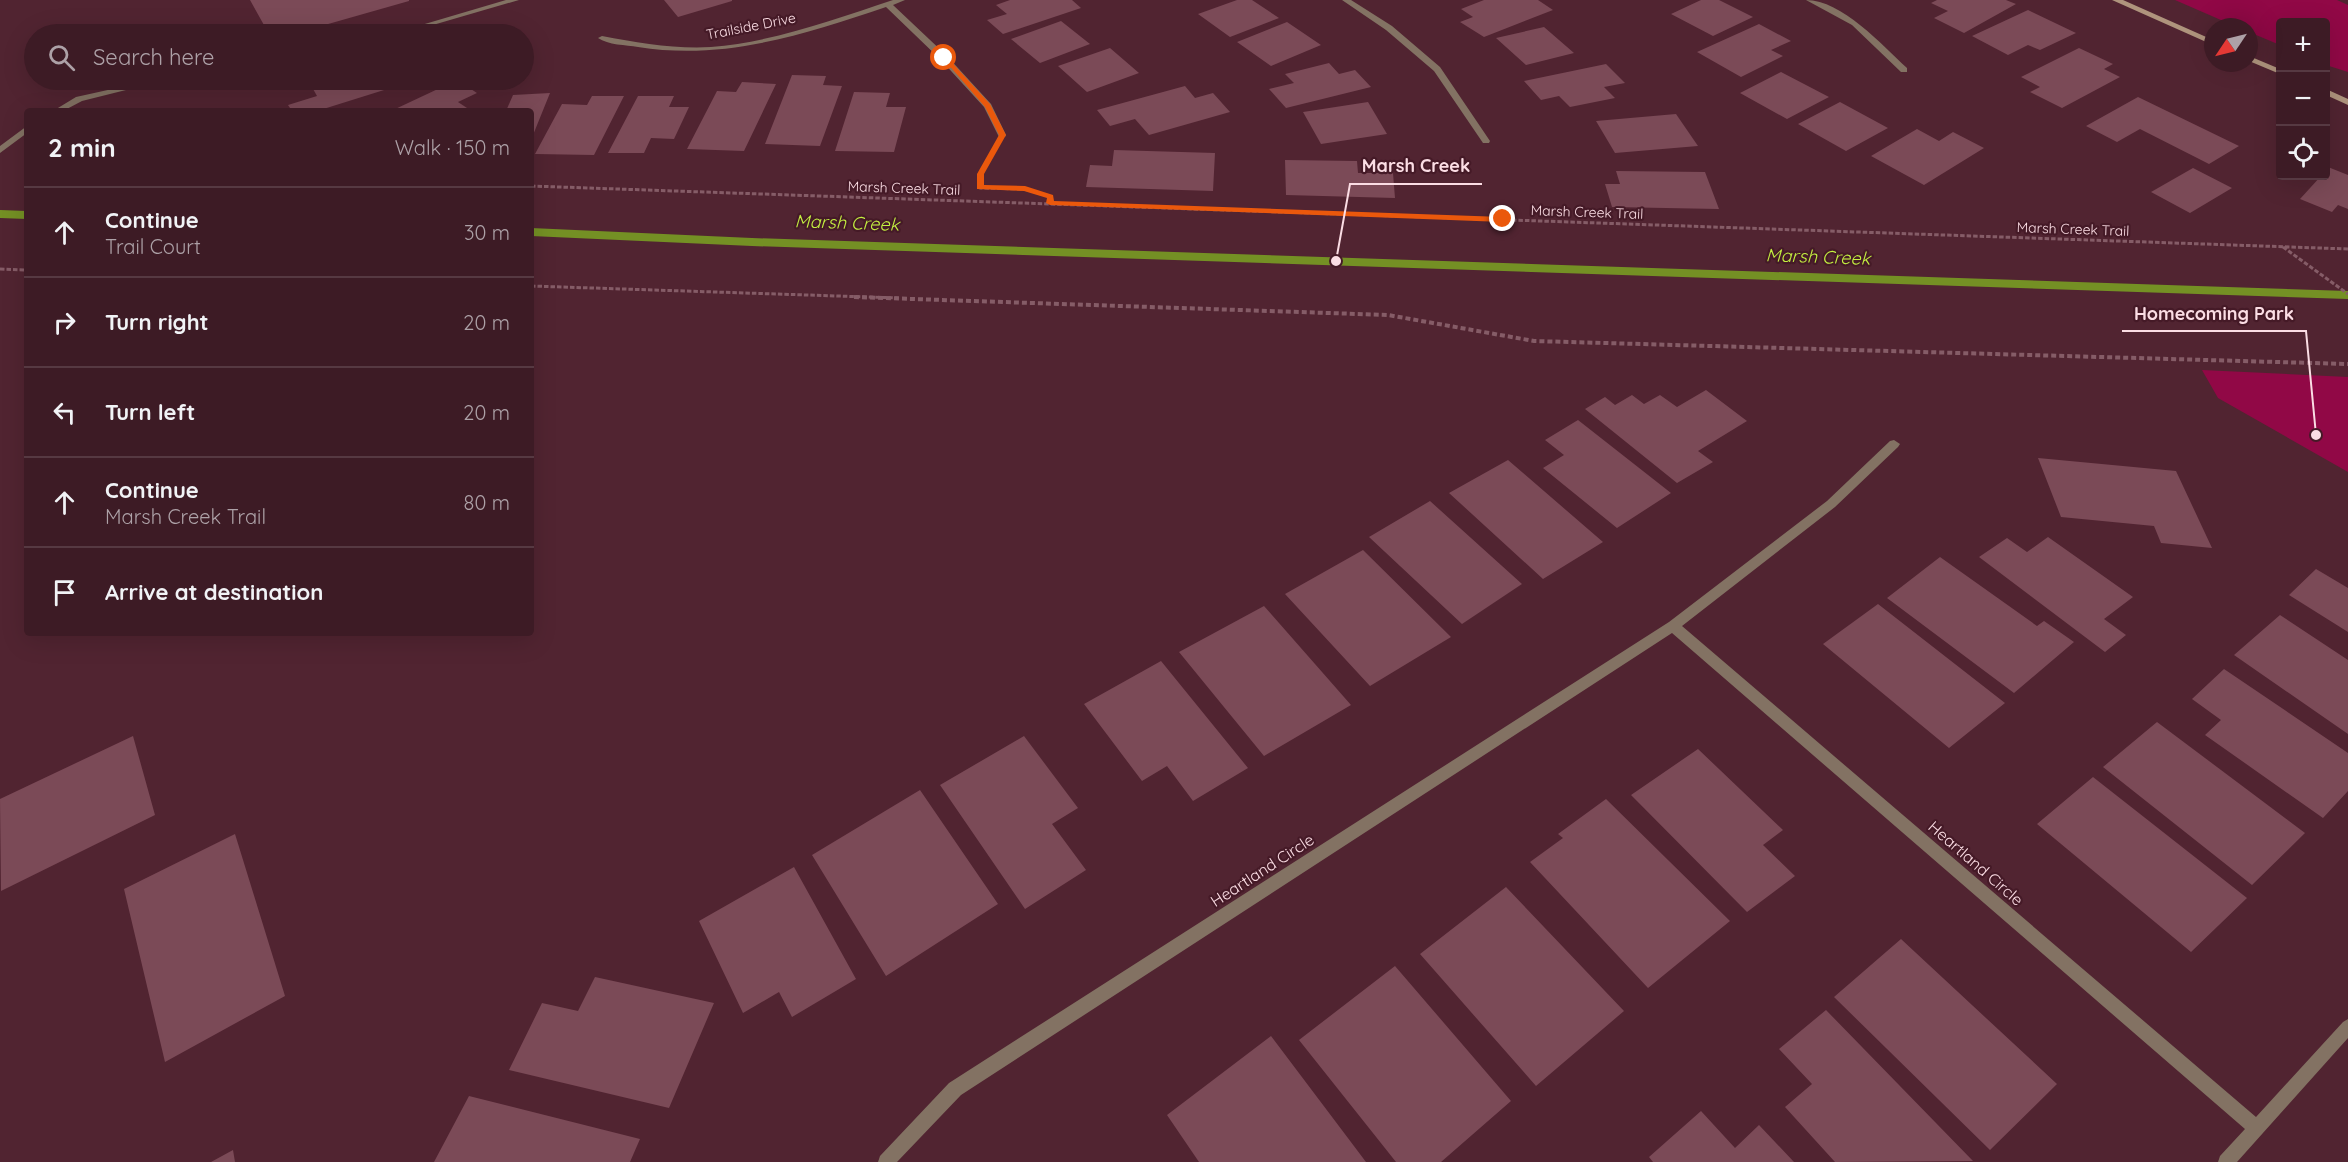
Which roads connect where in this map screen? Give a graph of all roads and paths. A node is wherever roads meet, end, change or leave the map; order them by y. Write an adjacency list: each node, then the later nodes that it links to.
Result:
1 (515, 0): 7 (street)
2 (901, 0): 6 (street, Trailside Drive)
3 (1346, 0): 19 (street)
4 (1810, 0): 11 (street)
5 (2116, 0): 9 (street)
6 (887, 4): 8 (street, Trailside Drive); 18 (street)
7 (430, 24)
8 (602, 38)
9 (2204, 39)
10 (2258, 62): 12 (street)
11 (1904, 70)
12 (2276, 70)
13 (118, 90): 16 (street)
14 (2330, 94): 15 (street)
15 (2348, 102)
16 (62, 108)
17 (24, 131): 20 (street)
18 (1002, 135): 22 (path)
19 (1486, 141)
20 (0, 150)
21 (534, 186): 22 (path, Marsh Creek Trail)
22 (1050, 203): 23 (path, Marsh Creek Trail)
23 (2283, 247): 24 (path, Marsh Creek Trail); 28 (path)
24 (2348, 249)
25 (0, 269): 26 (path)
26 (24, 270)
27 (534, 286): 29 (path)
28 (2348, 294)
29 (2348, 364)
30 (1894, 444): 31 (street, Heartland Circle)
31 (1673, 626): 33 (street, Heartland Circle); 34 (street, Heartland Circle)
32 (2348, 1027): 33 (street)
33 (2257, 1128): 35 (street)
34 (886, 1162)
35 (2226, 1162)

